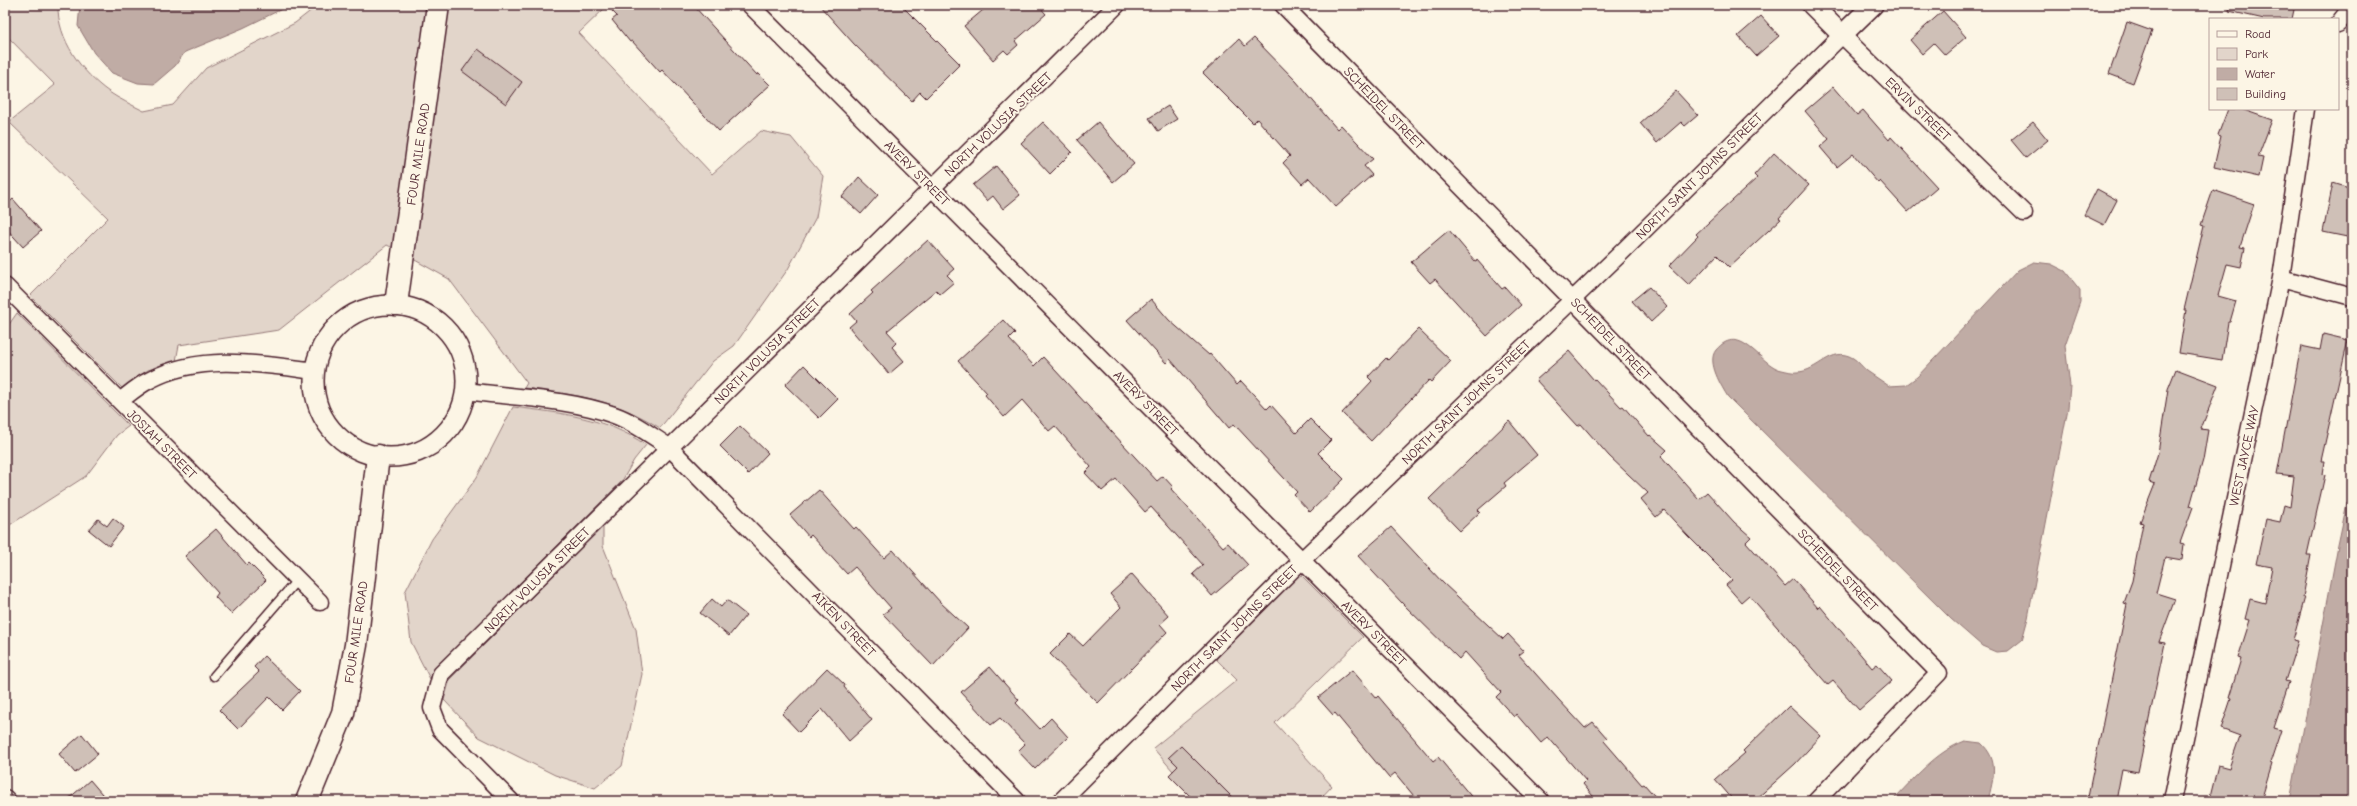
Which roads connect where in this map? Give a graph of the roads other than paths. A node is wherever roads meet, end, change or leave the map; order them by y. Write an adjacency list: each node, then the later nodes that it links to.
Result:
1 (438, 5): 17 (main road, FOUR MILE ROAD)
2 (750, 5): 11 (street, AVERY STREET)
3 (1117, 5): 11 (street, NORTH VOLUSIA STREET)
4 (1283, 5): 16 (street, SCHEIDEL STREET)
5 (1812, 5): 9 (street, ERVIN STREET)
6 (1873, 5): 9 (street, NORTH SAINT JOHNS STREET)
7 (2352, 6): 8 (street)
8 (2339, 23)
9 (1842, 36): 12 (street, ERVIN STREET); 16 (street, NORTH SAINT JOHNS STREET)
10 (2306, 110): 13 (street, WEST JAYCE WAY)
11 (932, 188): 21 (street, NORTH VOLUSIA STREET); 23 (street, AVERY STREET)
12 (2024, 213)
13 (2281, 278): 15 (street); 35 (street, WEST JAYCE WAY)
14 (5, 286): 20 (street, JOSIAH STREET)
15 (2352, 297)
16 (1572, 299): 23 (street, NORTH SAINT JOHNS STREET); 34 (street, SCHEIDEL STREET)
17 (396, 304): 18 (street); 19 (street)
18 (316, 371): 20 (street); 22 (street)
19 (465, 391): 21 (street, AIKEN STREET); 22 (street)
20 (120, 401): 24 (street, JOSIAH STREET)
21 (670, 447): 30 (street, NORTH VOLUSIA STREET); 31 (street, AIKEN STREET)
22 (378, 456): 29 (main road, FOUR MILE ROAD)
23 (1302, 560): 32 (street, NORTH SAINT JOHNS STREET); 33 (street, AVERY STREET)
24 (298, 579): 25 (street, JOSIAH STREET); 26 (lane)
25 (320, 602)
26 (214, 676)
27 (5, 798): 28 (street)
28 (8, 801)
29 (307, 801)
30 (511, 801)
31 (1017, 801)
32 (1061, 801)
33 (1541, 801)
34 (1816, 801)
35 (2172, 801)

